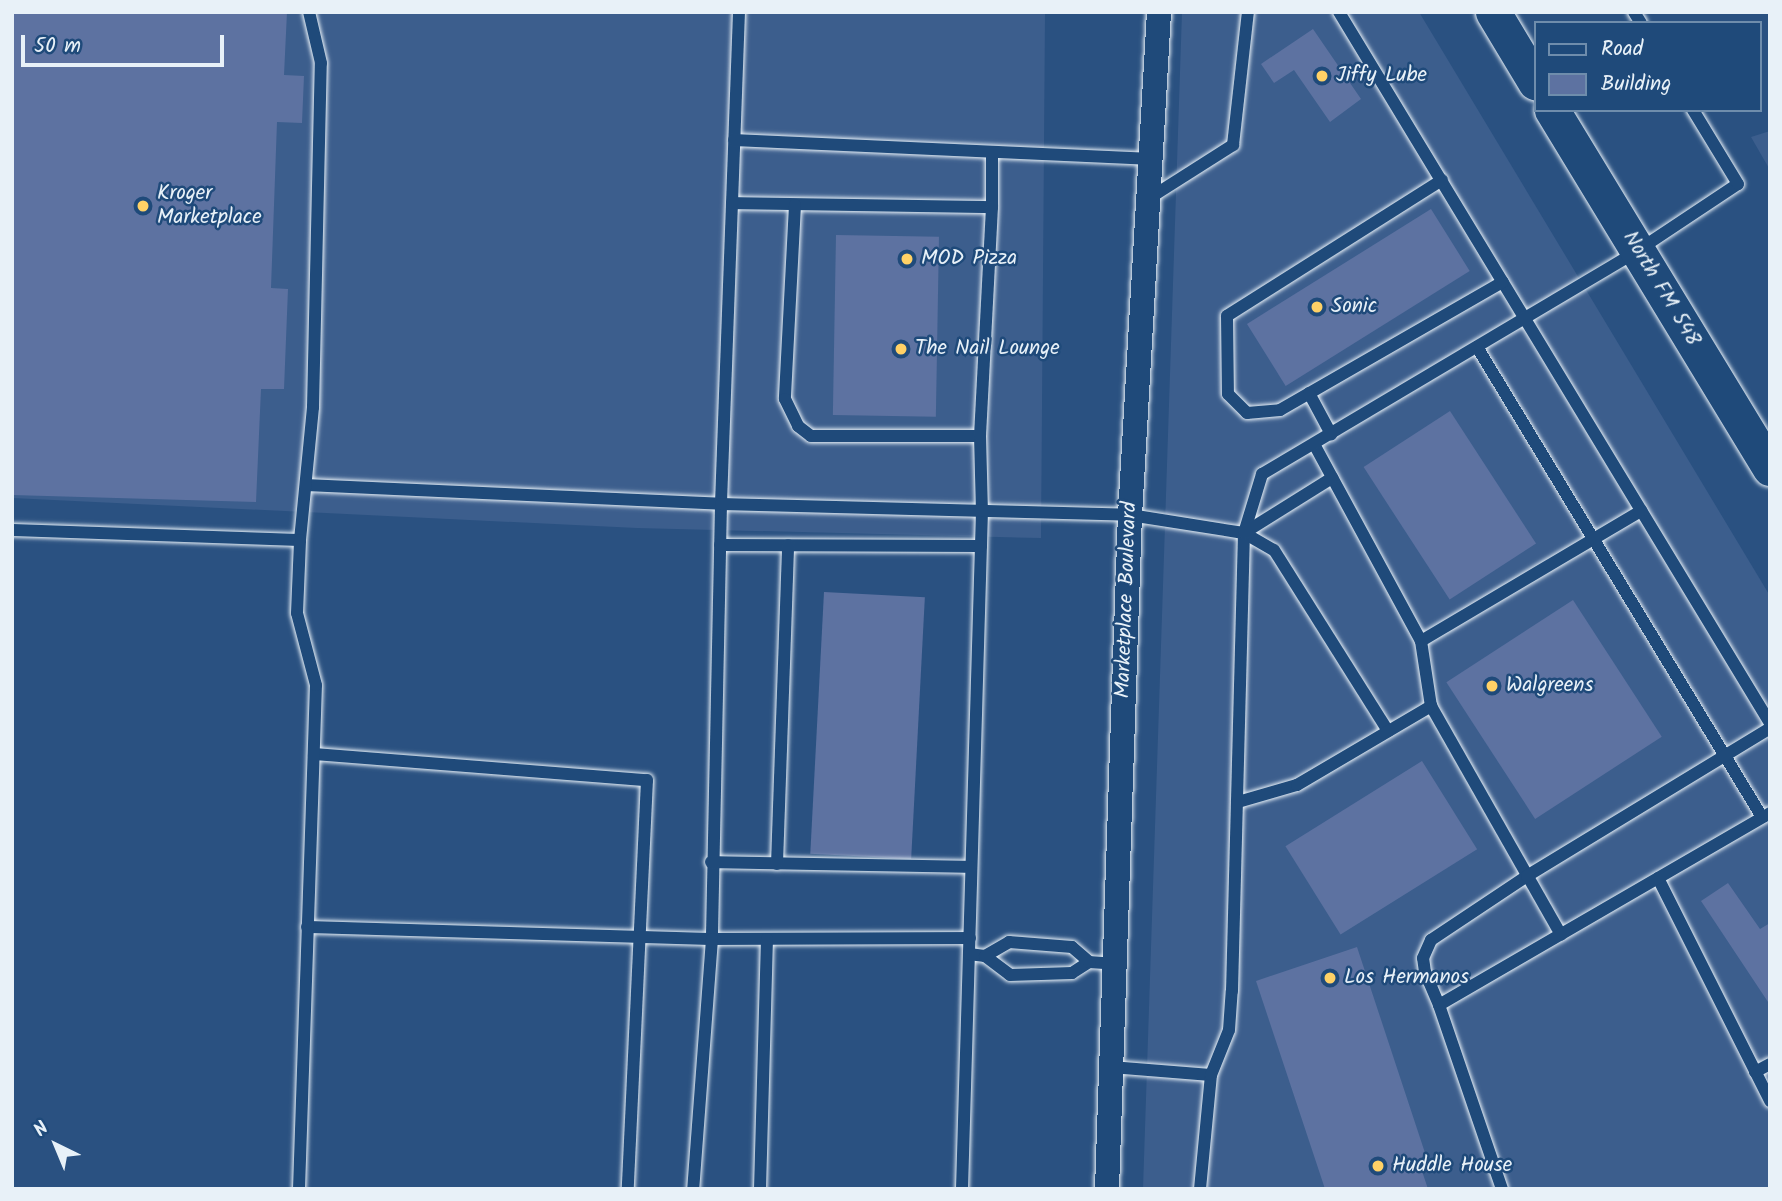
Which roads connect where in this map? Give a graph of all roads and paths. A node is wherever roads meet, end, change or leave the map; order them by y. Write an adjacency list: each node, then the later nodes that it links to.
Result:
1 (309, 12): 28 (lane)
2 (739, 12): 10 (lane)
3 (1159, 12): 12 (street, Marketplace Boulevard)
4 (1248, 12): 14 (lane)
5 (1339, 12): 13 (lane)
6 (1493, 12): 7 (main road)
7 (1534, 80)
8 (1553, 112): 18 (main road, North FM 548)
9 (1694, 112): 18 (lane)
10 (734, 140): 11 (lane); 15 (lane)
11 (992, 152): 12 (lane); 17 (lane)
12 (1147, 159): 14 (street, Marketplace Boulevard)
13 (1442, 180): 19 (lane); 22 (lane)
14 (1147, 199): 32 (street, Marketplace Boulevard)
15 (732, 203): 16 (lane); 29 (lane)
16 (795, 205): 17 (lane); 24 (lane)
17 (992, 207): 24 (lane)
18 (1637, 251): 20 (lane); 26 (main road, North FM 548)
19 (1503, 282): 20 (lane); 22 (lane)
20 (1525, 318): 21 (lane); 31 (lane)
21 (1477, 347): 23 (lane); 35 (lane)
22 (1308, 393): 23 (lane)
23 (1331, 434): 25 (lane)
24 (980, 436): 30 (lane)
25 (1314, 444): 27 (lane); 34 (lane)
26 (1770, 467)
27 (1332, 478): 34 (lane); 40 (lane)
28 (306, 485): 29 (lane); 36 (lane)
29 (721, 504): 30 (lane); 37 (lane)
30 (982, 511): 32 (lane); 39 (lane)
31 (1641, 511): 35 (lane); 42 (lane)
32 (1130, 515): 34 (lane); 63 (street, Marketplace Boulevard)
33 (12, 530): 36 (lane)
34 (1244, 533): 44 (lane); 47 (lane)
35 (1593, 538): 40 (lane); 46 (lane)
36 (300, 540): 45 (lane)
37 (720, 545): 38 (lane); 49 (lane)
38 (788, 545): 39 (lane); 50 (lane)
39 (981, 546): 51 (lane)
40 (1421, 641): 41 (lane)
41 (1430, 706): 44 (lane); 52 (lane)
42 (1770, 723)
43 (1770, 729): 46 (lane)
44 (1388, 731): 47 (lane)
45 (314, 754): 54 (lane); 56 (lane)
46 (1725, 756): 48 (lane); 52 (lane)
47 (1238, 802): 68 (lane)
48 (1766, 815): 53 (lane)
49 (711, 862): 50 (lane); 58 (lane)
50 (777, 864): 51 (lane)
51 (971, 867): 57 (lane)
52 (1527, 876): 55 (lane); 64 (lane)
53 (1658, 878): 55 (lane); 67 (lane)
54 (307, 927): 56 (lane); 70 (lane)
55 (1561, 935): 64 (lane)
56 (640, 936): 58 (lane); 71 (lane)
57 (970, 938): 59 (lane); 60 (lane)
58 (712, 939): 59 (lane); 72 (lane)
59 (766, 939): 73 (lane)
60 (969, 954): 61 (lane); 74 (lane)
61 (985, 956): 62 (lane); 62 (lane)
62 (1089, 962): 63 (lane)
63 (1116, 964): 66 (street, Marketplace Boulevard)
64 (1439, 1005): 77 (lane)
65 (1770, 1064): 67 (lane)
66 (1111, 1067): 68 (lane); 75 (street, Marketplace Boulevard)
67 (1755, 1072): 69 (lane)
68 (1211, 1075): 76 (lane)
69 (1770, 1101)
70 (299, 1189)
71 (628, 1189)
72 (693, 1189)
73 (760, 1189)
74 (962, 1189)
75 (1107, 1189)
76 (1200, 1189)
77 (1502, 1189)

